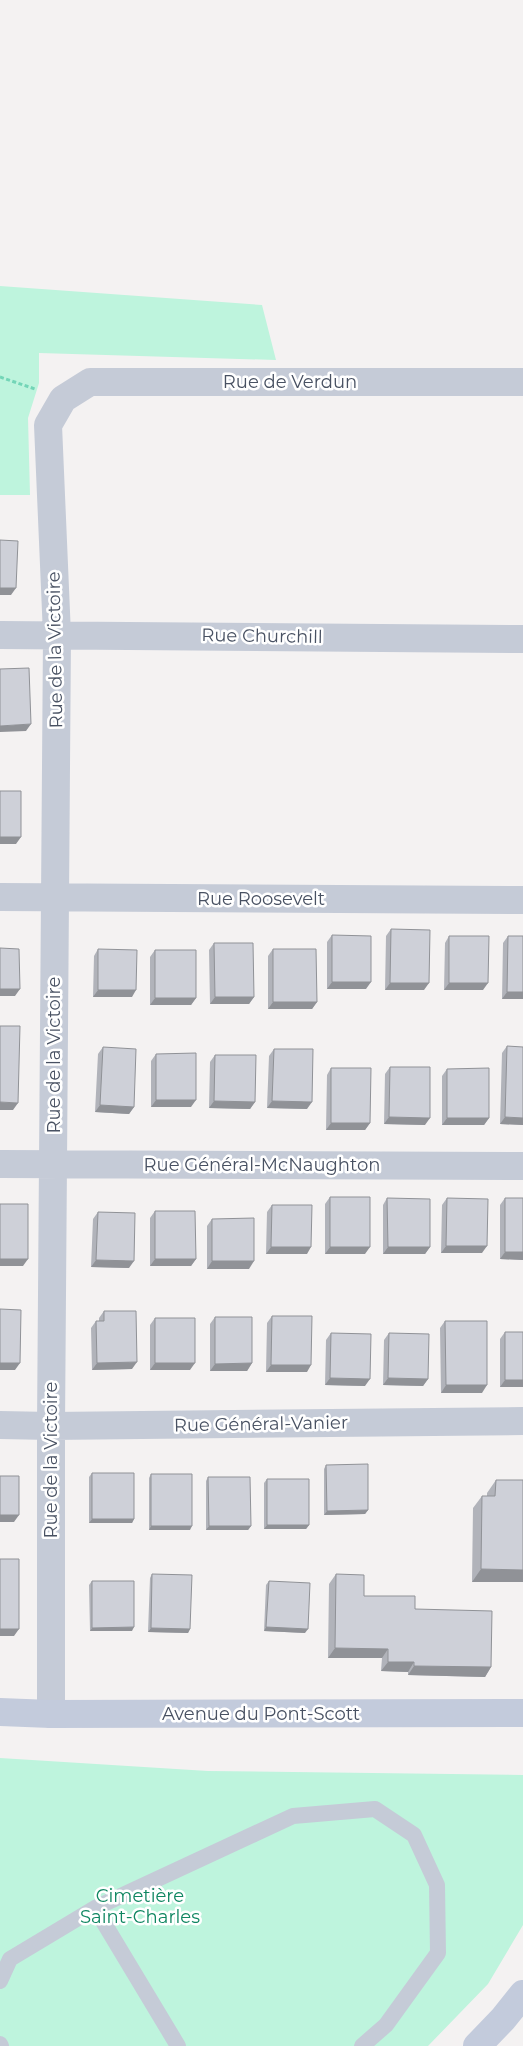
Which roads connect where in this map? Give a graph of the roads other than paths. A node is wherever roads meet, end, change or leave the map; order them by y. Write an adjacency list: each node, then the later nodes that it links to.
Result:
1 (523, 382): 2 (street, Rue de Verdun)
2 (63, 399): 4 (street, Rue de la Victoire)
3 (0, 634): 4 (street, Rue Churchill)
4 (57, 635): 5 (street, Rue Churchill); 7 (street, Rue de la Victoire)
5 (523, 639)
6 (0, 897): 7 (street, Rue Roosevelt)
7 (54, 898): 8 (street, Rue Roosevelt); 10 (street, Rue de la Victoire)
8 (523, 900)
9 (0, 1164): 10 (street, Rue Général-McNaughton)
10 (54, 1164): 11 (street, Rue Général-McNaughton); 14 (street, Rue de la Victoire)
11 (523, 1166)
12 (523, 1422): 14 (street, Rue Général-Vanier)
13 (0, 1425): 14 (street, Rue Général-Vanier)
14 (51, 1426): 17 (street, Rue de la Victoire)
15 (0, 1712): 17 (street, Avenue du Pont-Scott)
16 (523, 1713): 17 (street, Avenue du Pont-Scott)
17 (51, 1714)
18 (94, 1908): 19 (lane); 21 (lane); 22 (lane)
19 (0, 1980)
20 (523, 1994): 23 (street)
21 (178, 2046)
22 (362, 2046)
23 (477, 2046)

